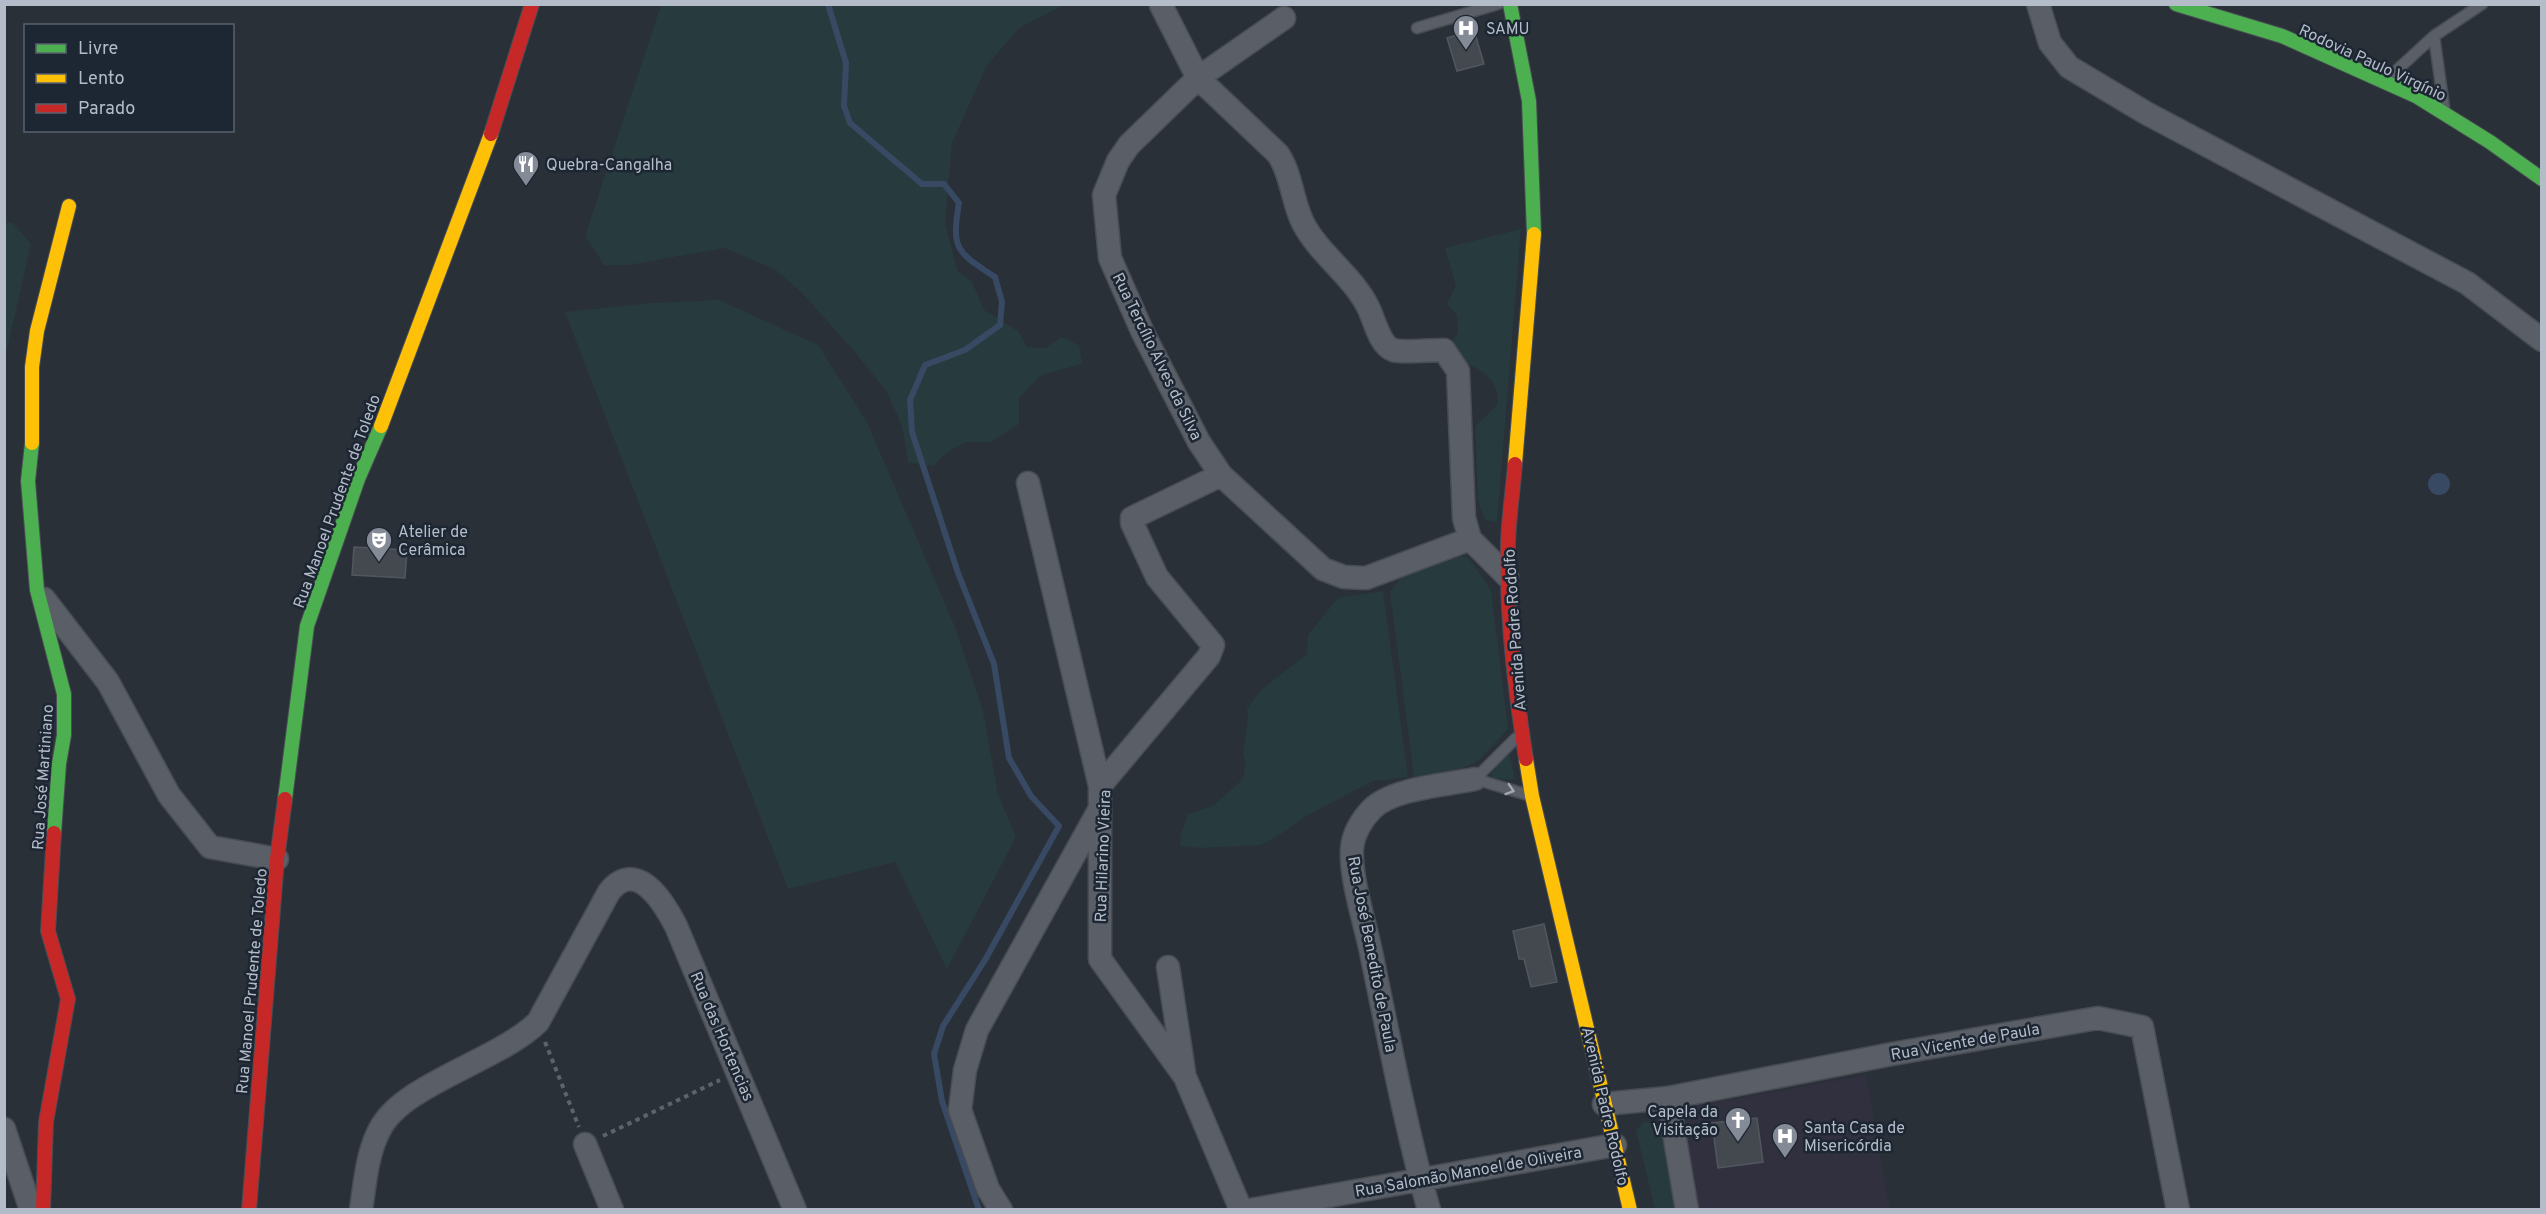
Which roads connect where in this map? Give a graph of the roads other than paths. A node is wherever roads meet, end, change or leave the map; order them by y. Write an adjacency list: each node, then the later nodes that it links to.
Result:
1 (532, 4): 27 (street, Rua Manoel Prudente de Toledo)
2 (1497, 4): 9 (lane)
3 (1510, 4): 20 (street, Avenida Padre Rodolfo)
4 (2038, 4): 16 (street)
5 (2176, 4): 12 (street, Rodovia Paulo Virgínio)
6 (2482, 4): 10 (lane)
7 (1161, 5): 11 (street)
8 (1284, 18): 11 (street, Rua Tercílio Alves da Silva)
9 (1417, 28)
10 (2434, 36): 12 (lane); 13 (lane)
11 (1198, 78): 17 (street, Rua Tercílio Alves da Silva); 19 (street)
12 (2383, 82): 13 (street, Rodovia Paulo Virgínio)
13 (2445, 114): 14 (street, Rodovia Paulo Virgínio)
14 (2541, 179)
15 (69, 206): 21 (street, Rua José Martiniano)
16 (2541, 340)
17 (1221, 475): 19 (street, Rua Tercílio Alves da Silva); 24 (street, Rua Hilarino Vieira)
18 (1028, 483): 24 (street)
19 (1470, 539): 20 (street)
20 (1507, 576): 22 (street, Avenida Padre Rodolfo)
21 (37, 590): 27 (street); 37 (street, Rua José Martiniano)
22 (1521, 734): 23 (lane); 25 (street, Avenida Padre Rodolfo)
23 (1475, 778): 25 (lane, one-way to 25); 35 (street, Rua José Benedito de Paula)
24 (1100, 786): 26 (street, Rua Hilarino Vieira)
25 (1532, 796): 31 (street, Avenida Padre Rodolfo)
26 (1100, 809): 29 (street, Rua Hilarino Vieira); 42 (street)
27 (277, 859): 38 (street, Rua Manoel Prudente de Toledo)
28 (1168, 967): 29 (street)
29 (1185, 1077): 43 (street, Rua Hilarino Vieira)
30 (1668, 1098): 31 (street, Rua Vicente de Paula); 47 (street); 48 (street, Rua Vicente de Paula)
31 (1604, 1104): 34 (street, Avenida Padre Rodolfo)
32 (4, 1129): 36 (street)
33 (585, 1144): 40 (street)
34 (1615, 1145): 35 (street, Rua Salomão Manoel de Oliveira); 46 (street, Avenida Padre Rodolfo)
35 (1421, 1181): 44 (street, Rua Salomão Manoel de Oliveira); 45 (street, Rua José Benedito de Paula)
36 (31, 1209)
37 (44, 1209)
38 (249, 1209)
39 (361, 1209): 41 (street, Rua das Hortencias)
40 (612, 1209)
41 (795, 1209)
42 (1001, 1209)
43 (1241, 1209)
44 (1250, 1209)
45 (1429, 1209)
46 (1630, 1209)
47 (1687, 1209)
48 (2178, 1209)

